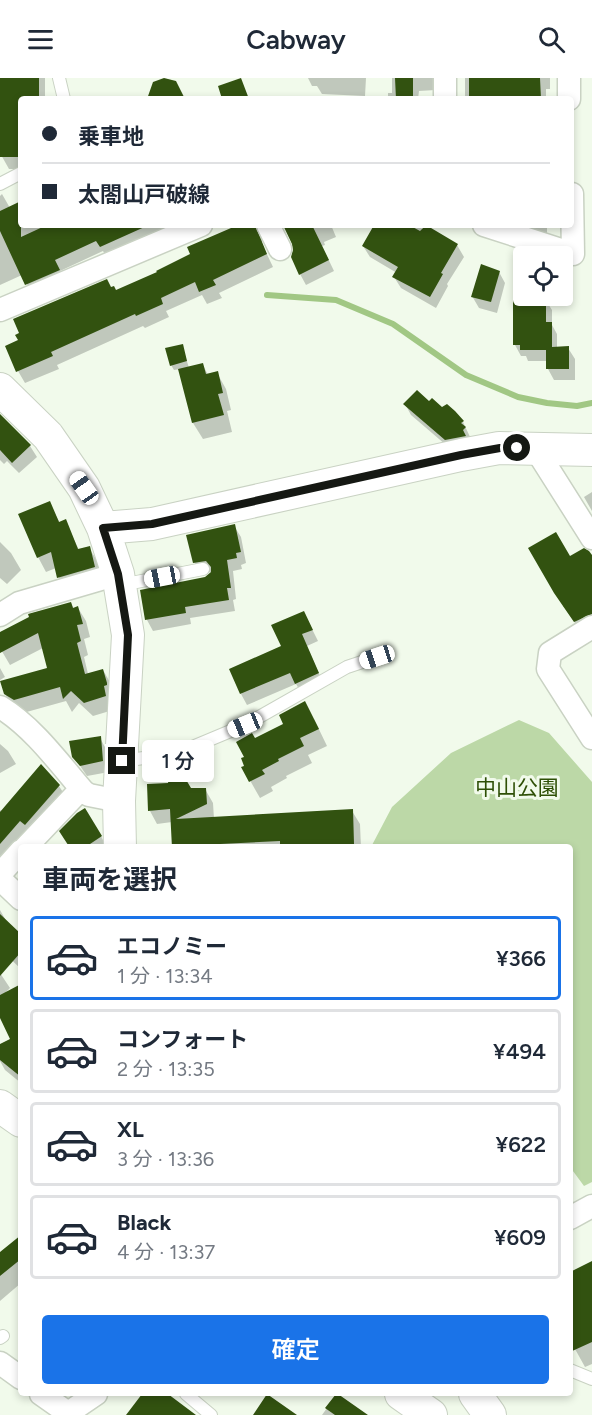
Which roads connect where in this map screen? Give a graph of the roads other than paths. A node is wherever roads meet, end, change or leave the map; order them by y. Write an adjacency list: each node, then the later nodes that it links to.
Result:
1 (59, 78): 4 (lane)
2 (445, 78): 5 (street)
3 (569, 78): 6 (street)
4 (63, 96)
5 (445, 96)
6 (569, 96)
7 (18, 175): 8 (lane)
8 (0, 184)
9 (574, 205): 14 (street)
10 (194, 228): 15 (street)
11 (270, 228): 13 (street)
12 (494, 228): 14 (street)
13 (280, 249)
14 (583, 255)
15 (0, 310)
16 (5, 395): 19 (street)
17 (535, 448): 18 (street); 19 (street); 20 (street)
18 (592, 450)
19 (103, 528): 22 (street)
20 (592, 538)
21 (203, 569): 22 (lane)
22 (119, 579): 23 (street); 28 (street)
23 (0, 615)
24 (592, 627): 27 (street)
25 (377, 657): 28 (lane)
26 (0, 707): 29 (street)
27 (592, 738)
28 (122, 761): 30 (street)
29 (81, 789): 30 (street); 31 (street)
30 (119, 801): 32 (street)
31 (29, 844)
32 (120, 844)
33 (18, 854): 34 (street)
34 (0, 873)
35 (0, 879): 36 (street)
36 (18, 896)
37 (0, 1106): 38 (street)
38 (18, 1119)
39 (592, 1206): 40 (street)
40 (573, 1216)
41 (0, 1363): 43 (street)
42 (573, 1371): 44 (lane)
43 (18, 1376)
44 (592, 1379)
45 (44, 1396): 50 (street)
46 (93, 1396): 50 (street)
47 (188, 1396): 51 (lane)
48 (407, 1396): 52 (street)
49 (476, 1396): 53 (street)
50 (66, 1414)
51 (211, 1415)
52 (431, 1415)
53 (490, 1415)

